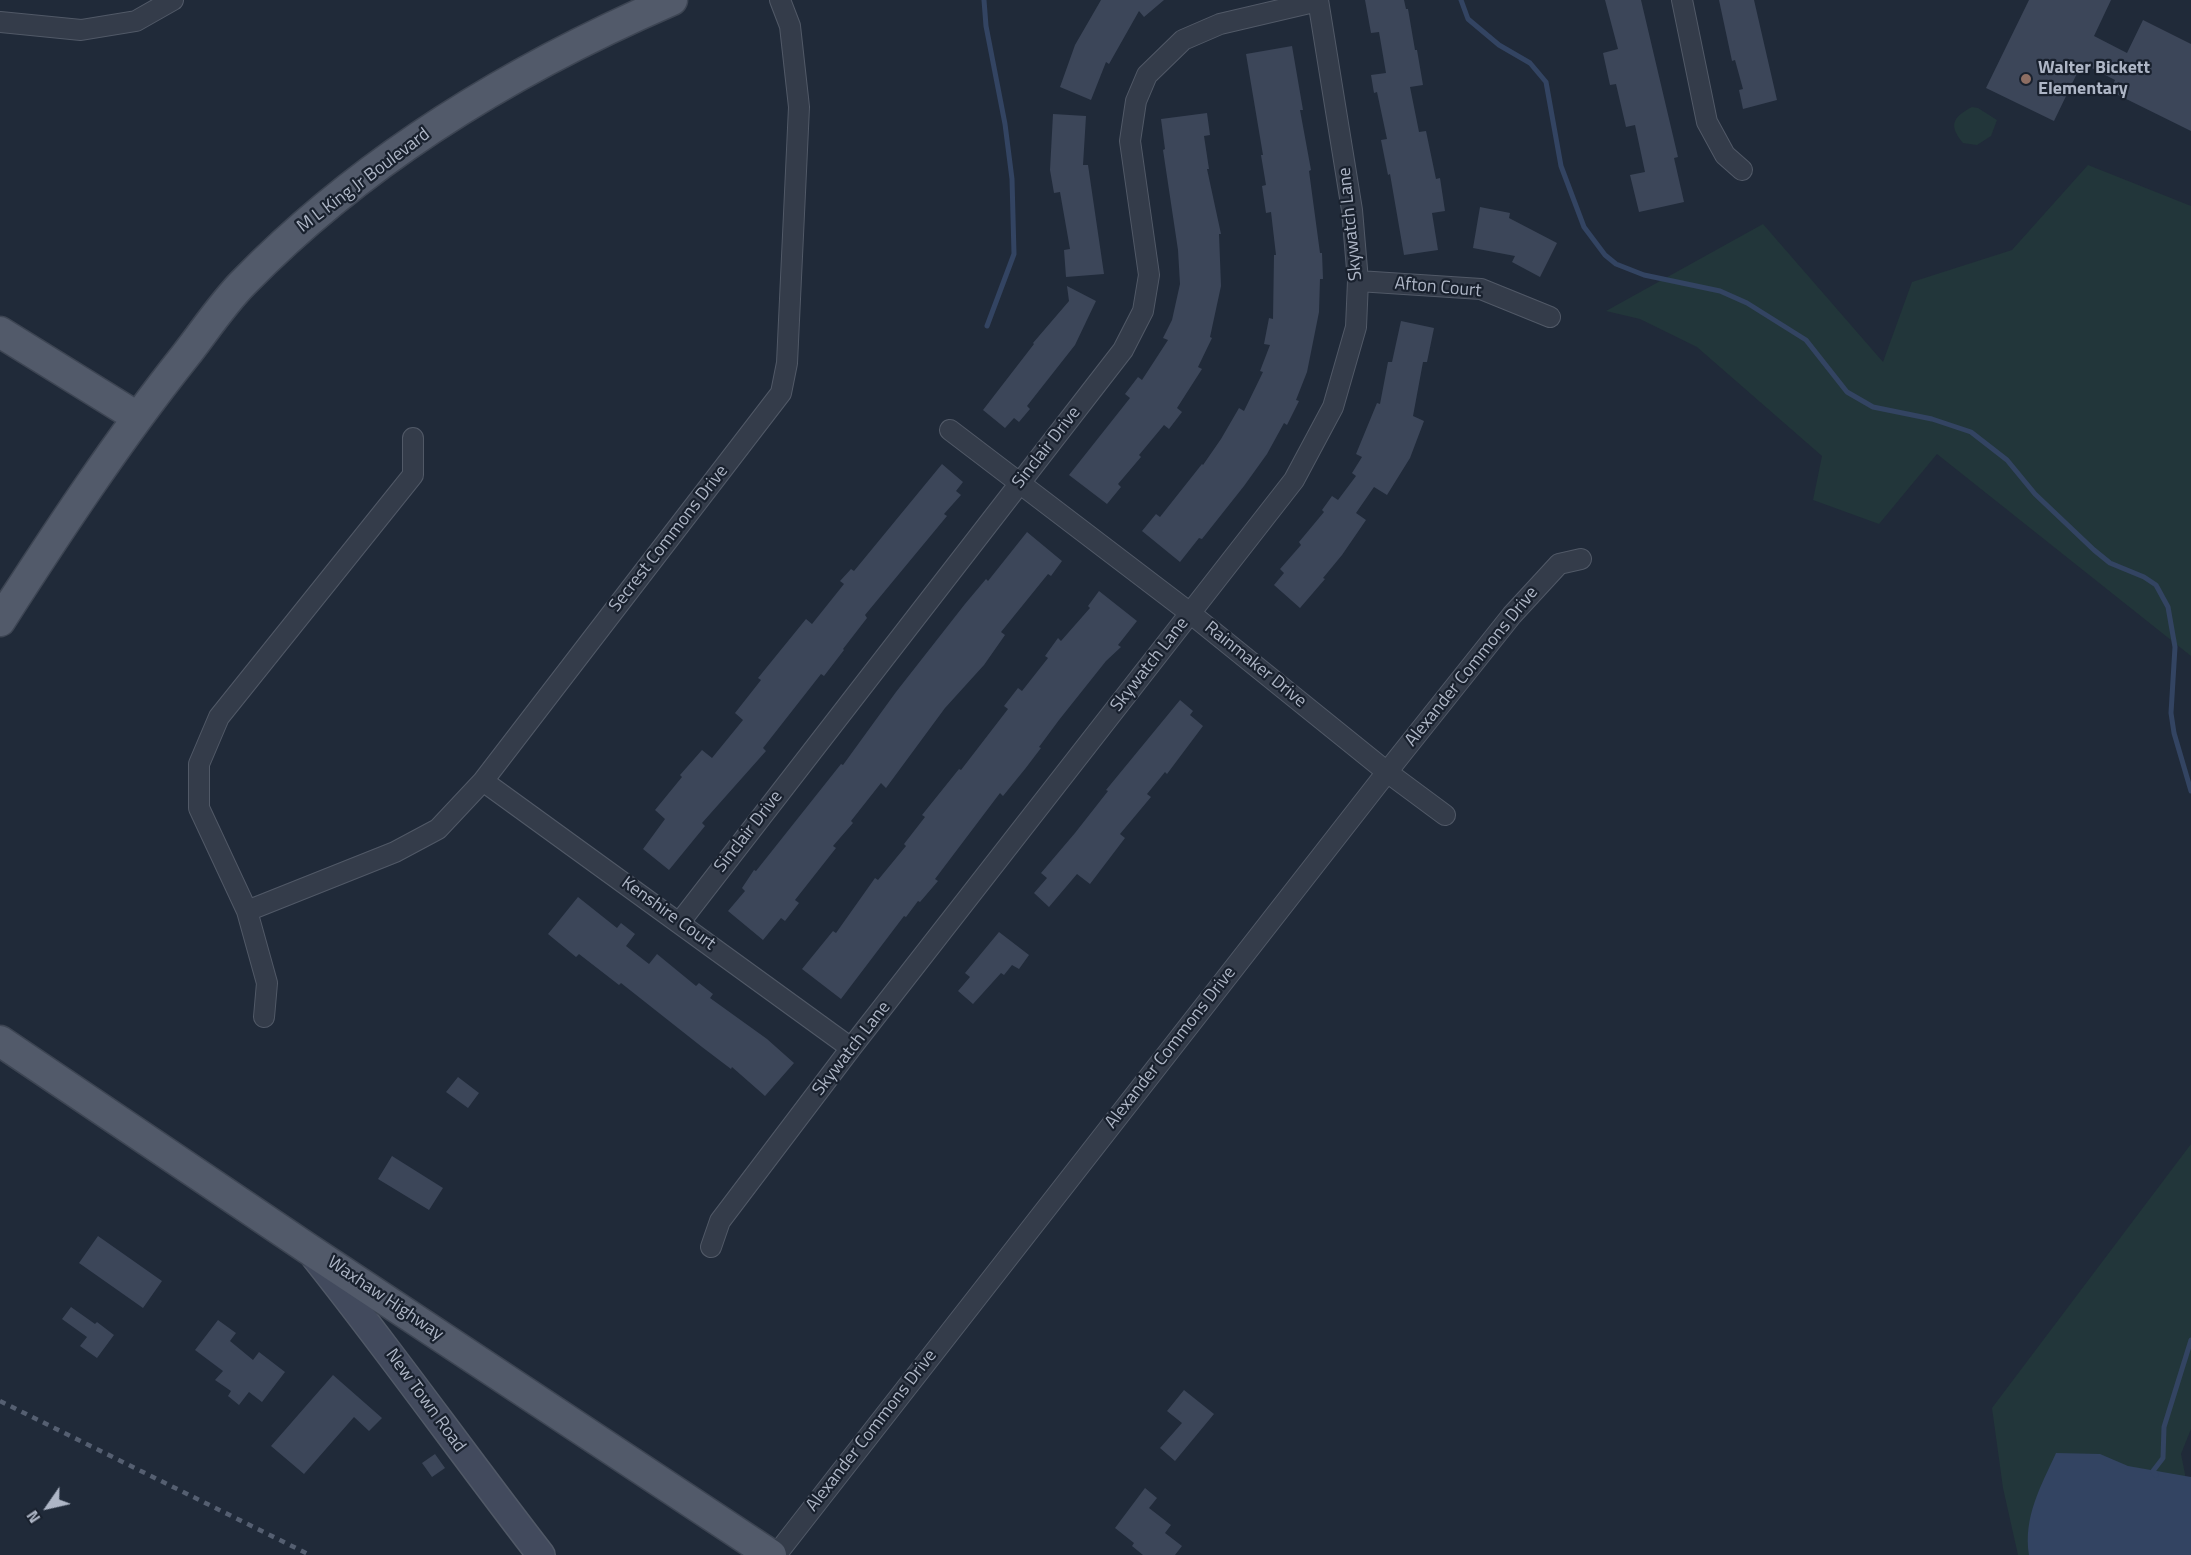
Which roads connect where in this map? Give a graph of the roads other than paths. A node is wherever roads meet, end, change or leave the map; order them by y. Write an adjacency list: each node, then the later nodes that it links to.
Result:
1 (173, 0): 6 (street)
2 (672, 0): 11 (main road, M L King Jr Boulevard)
3 (780, 0): 19 (street, Secrest Commons Drive)
4 (1682, 0): 7 (street)
5 (1318, 1): 8 (street, Skywatch Lane); 14 (street, Sinclair Drive)
6 (0, 22)
7 (1742, 170)
8 (1358, 281): 9 (street, Afton Court); 16 (street, Skywatch Lane)
9 (1550, 316)
10 (0, 332): 11 (main road)
11 (137, 417): 17 (main road, M L King Jr Boulevard)
12 (950, 430): 14 (street, Rainmaker Drive)
13 (413, 438): 21 (street)
14 (1020, 483): 16 (street, Rainmaker Drive); 22 (street, Sinclair Drive)
15 (1581, 559): 18 (street, Alexander Commons Drive)
16 (1190, 613): 18 (street, Rainmaker Drive); 25 (street, Skywatch Lane)
17 (0, 621)
18 (1387, 772): 20 (street, Rainmaker Drive); 29 (street, Alexander Commons Drive)
19 (483, 781): 21 (street, Secrest Commons Drive); 22 (street, Kenshire Court)
20 (1445, 815)
21 (247, 911): 23 (street)
22 (680, 922): 25 (street, Kenshire Court)
23 (264, 1017)
24 (0, 1041): 27 (main road, Waxhaw Highway)
25 (851, 1048): 26 (street, Skywatch Lane)
26 (711, 1247)
27 (308, 1248): 28 (main road, New Town Road); 29 (main road, Waxhaw Highway)
28 (541, 1555)
29 (773, 1555)

